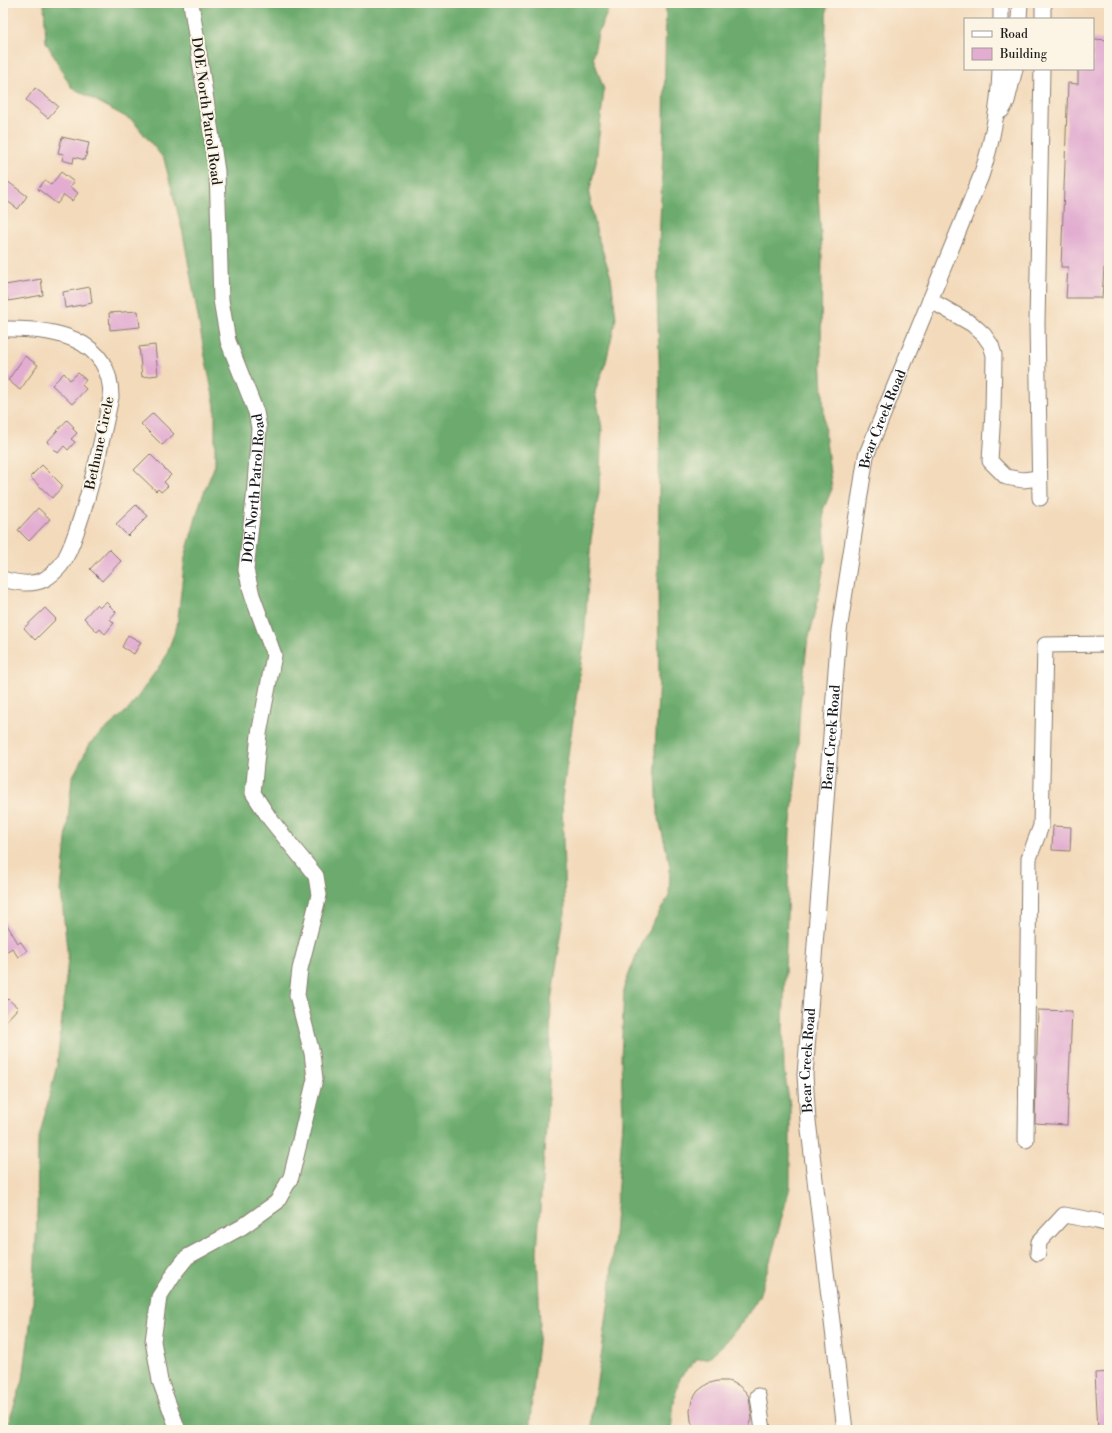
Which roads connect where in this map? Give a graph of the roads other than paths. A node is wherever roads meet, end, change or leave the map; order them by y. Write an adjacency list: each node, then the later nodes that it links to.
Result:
1 (191, 3): 22 (street, DOE North Patrol Road)
2 (1001, 3): 5 (street)
3 (1020, 3): 6 (street)
4 (1045, 3): 7 (street)
5 (1001, 18)
6 (1020, 18)
7 (1043, 18)
8 (1000, 70): 11 (street, Bear Creek Road)
9 (1015, 70): 11 (street)
10 (1042, 70): 14 (street)
11 (996, 121): 12 (street, Bear Creek Road)
12 (930, 300): 14 (street); 24 (street, Bear Creek Road)
13 (3, 329): 16 (street, Bethune Circle)
14 (1039, 478): 15 (street)
15 (1040, 498)
16 (3, 579)
17 (1109, 644): 18 (street)
18 (1026, 1140)
19 (1109, 1224): 20 (street)
20 (1038, 1253)
21 (758, 1396): 23 (street)
22 (178, 1430)
23 (763, 1430)
24 (845, 1430)

